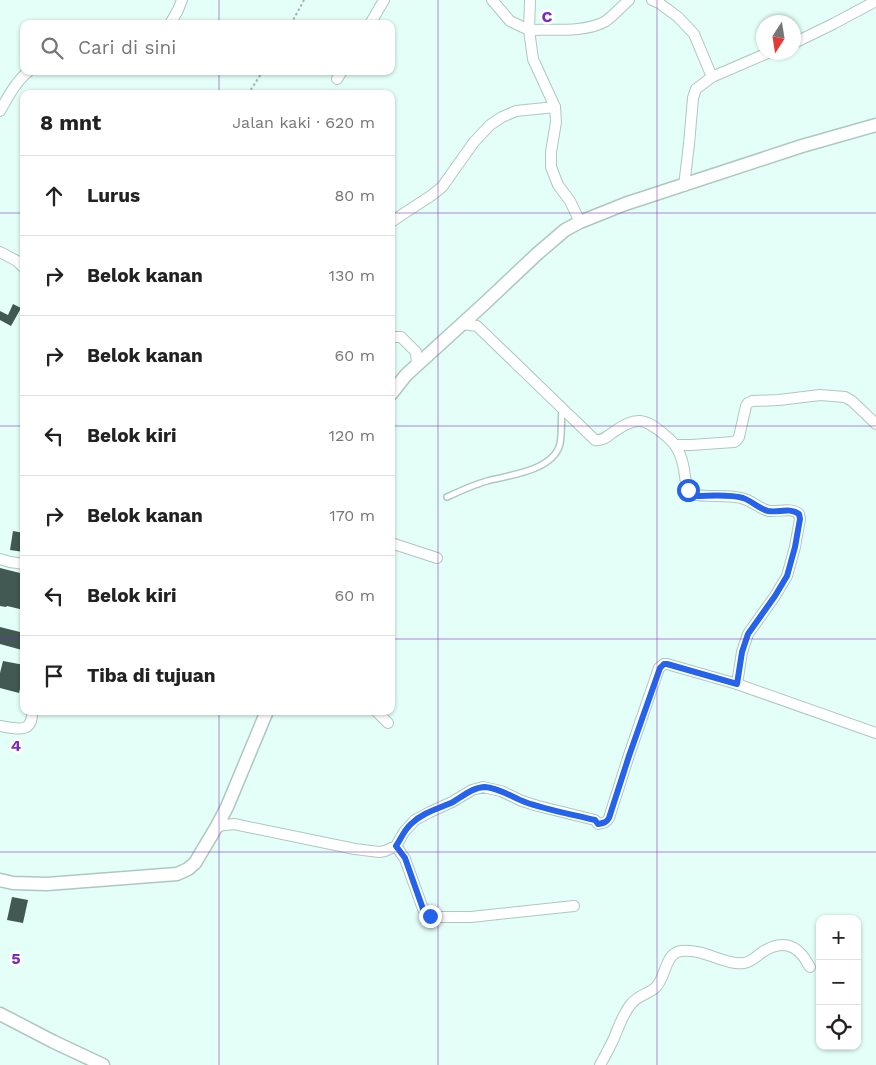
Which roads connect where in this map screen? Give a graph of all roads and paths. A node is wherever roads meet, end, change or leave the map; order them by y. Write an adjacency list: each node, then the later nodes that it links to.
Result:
1 (182, 0): 9 (street)
2 (304, 0): 10 (path)
3 (384, 0): 11 (street)
4 (492, 0): 12 (street)
5 (530, 0): 12 (street)
6 (629, 0): 12 (street)
7 (652, 0): 17 (street)
8 (876, 1): 13 (street)
9 (172, 20)
10 (293, 20)
11 (372, 20)
12 (529, 30): 19 (street)
13 (801, 40)
14 (756, 58): 17 (street)
15 (24, 75): 20 (street)
16 (260, 75): 18 (path)
17 (712, 77): 22 (street)
18 (250, 90)
19 (555, 107): 23 (street); 24 (street)
20 (0, 111)
21 (876, 125): 22 (street)
22 (684, 186): 24 (street)
23 (395, 219)
24 (580, 222): 27 (street)
25 (0, 252): 26 (street)
26 (20, 264)
27 (463, 324): 29 (street); 31 (street)
28 (395, 338): 29 (street)
29 (417, 365): 30 (street)
30 (395, 389)
31 (562, 408): 33 (street); 34 (lane)
32 (876, 424): 33 (street)
33 (676, 445): 39 (street)
34 (447, 497)
35 (395, 544): 36 (street)
36 (438, 558)
37 (0, 559): 38 (street)
38 (20, 563)
39 (737, 684): 45 (street); 47 (street)
40 (32, 715): 44 (street)
41 (265, 715): 46 (street)
42 (380, 715): 43 (street)
43 (388, 723)
44 (0, 726)
45 (876, 733)
46 (217, 826): 47 (street); 48 (street)
47 (396, 846): 49 (street)
48 (0, 880)
49 (574, 906)
50 (810, 967): 54 (street)
51 (0, 1014): 52 (street)
52 (80, 1060): 53 (street)
53 (103, 1065)
54 (600, 1065)

